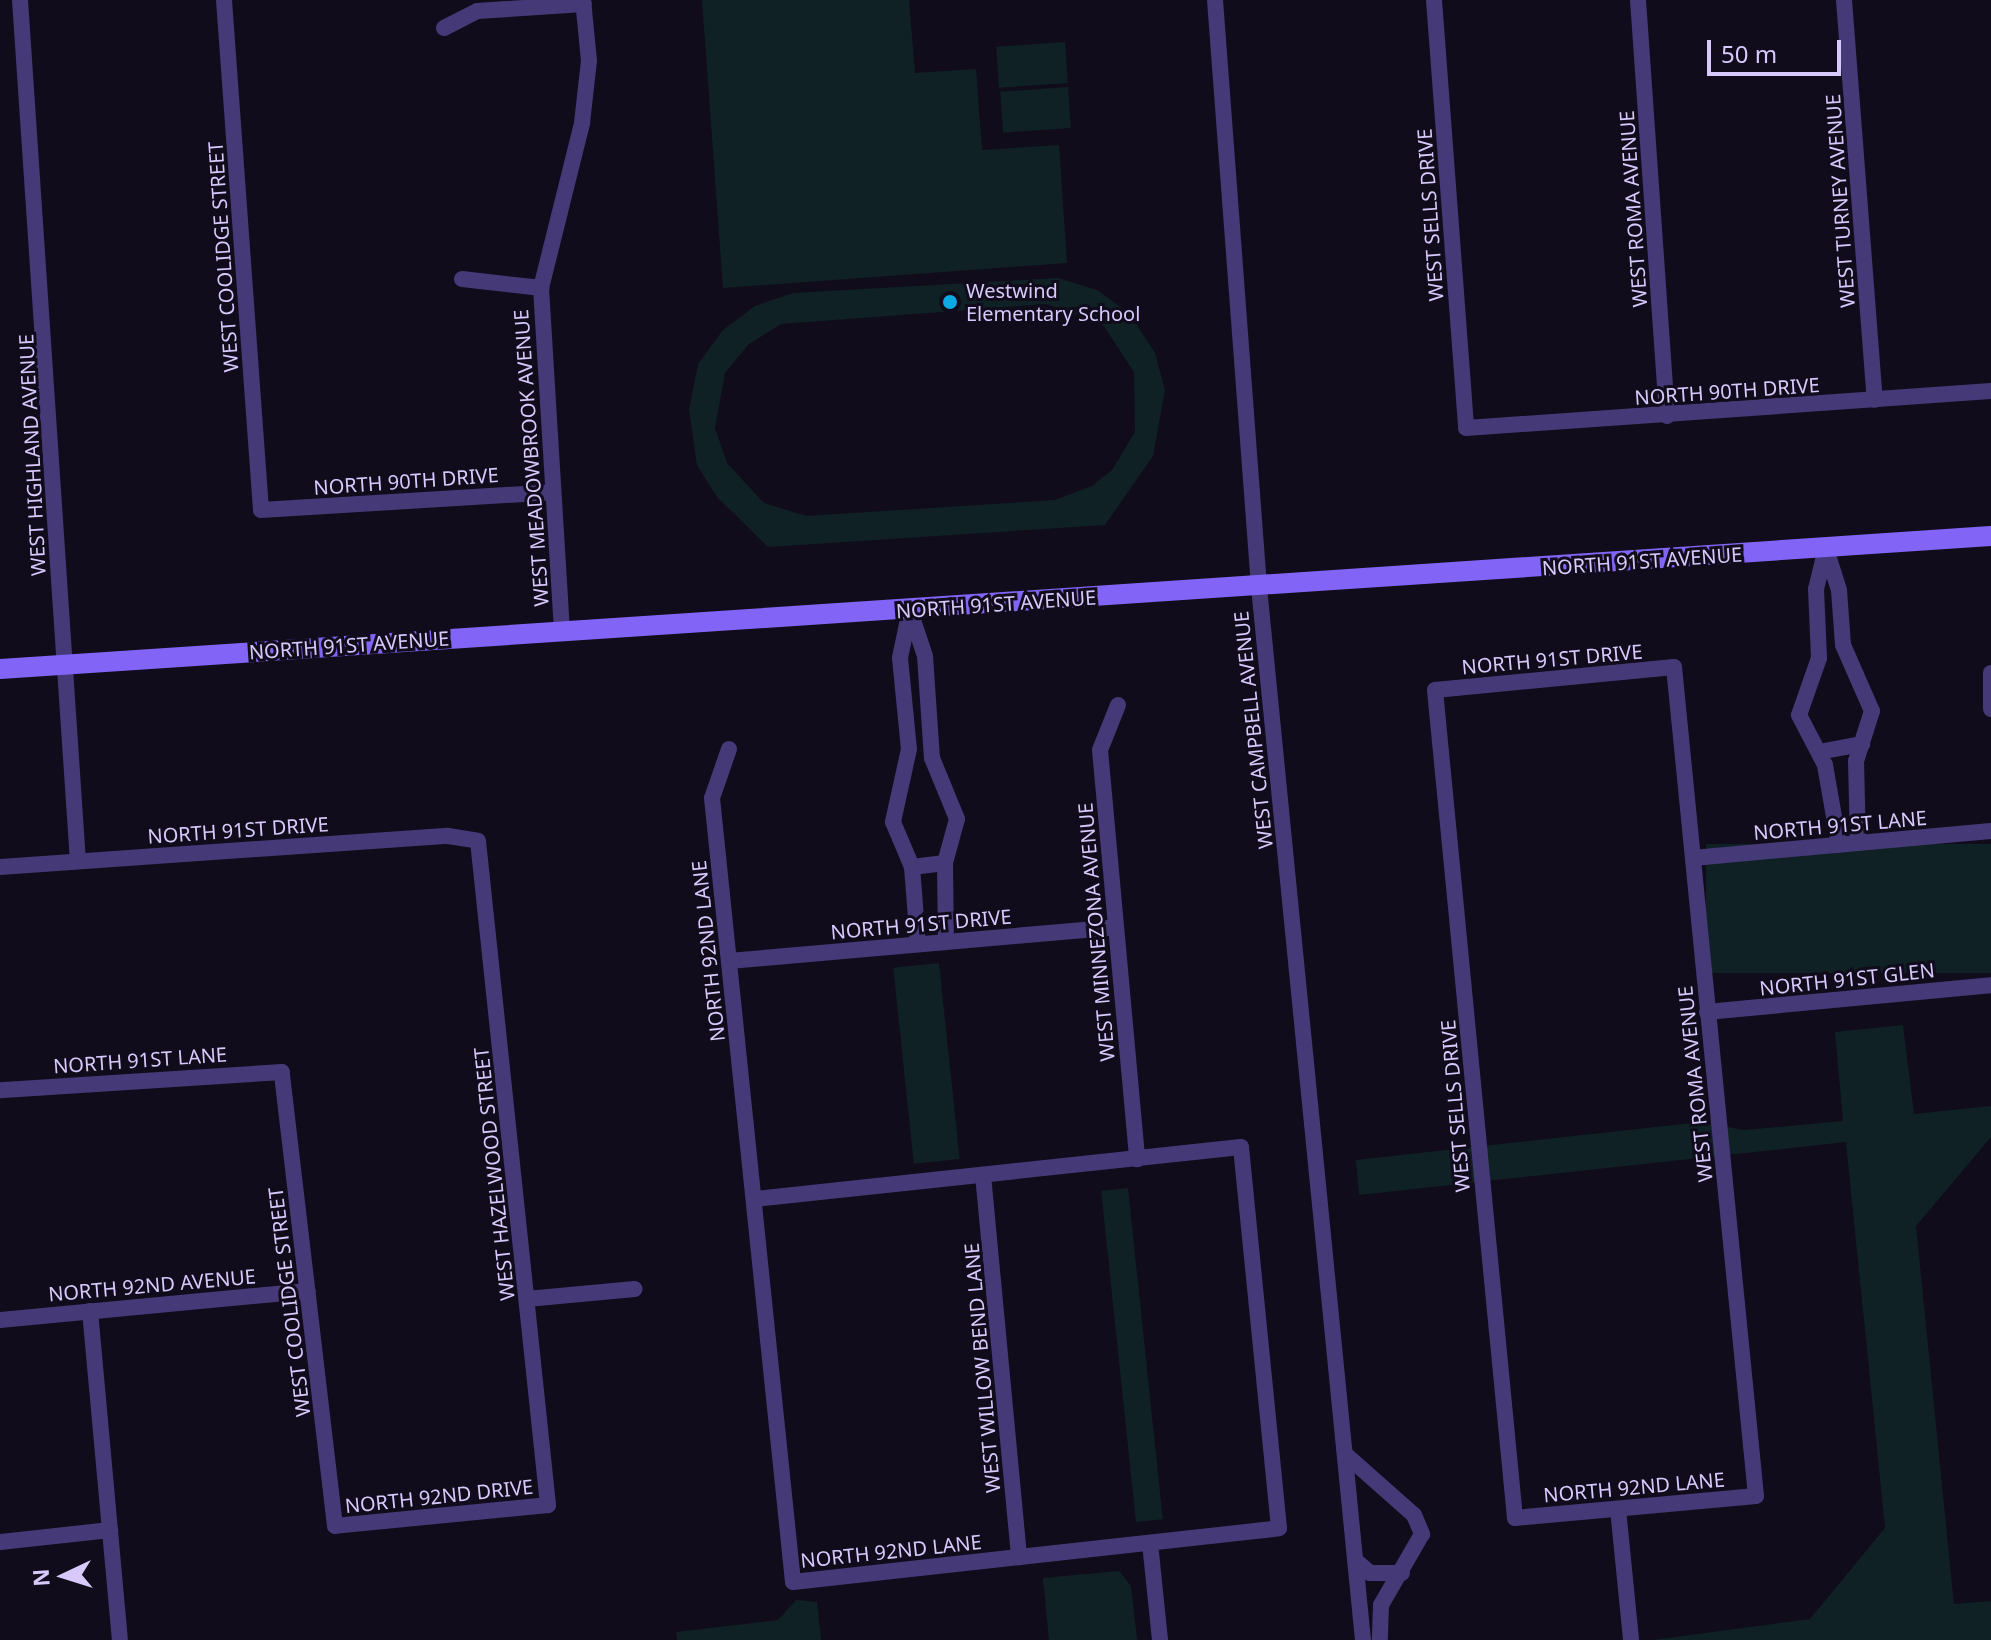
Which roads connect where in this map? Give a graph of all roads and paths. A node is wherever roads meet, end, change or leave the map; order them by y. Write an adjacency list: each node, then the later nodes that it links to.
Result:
1 (20, 0): 22 (street, WEST HIGHLAND AVENUE)
2 (224, 0): 16 (street, WEST COOLIDGE STREET)
3 (1215, 0): 19 (street, WEST CAMPBELL AVENUE)
4 (1434, 0): 14 (street, WEST SELLS DRIVE)
5 (1638, 0): 13 (street, WEST ROMA AVENUE)
6 (1844, 0): 12 (street, WEST TURNEY AVENUE)
7 (584, 2): 8 (street); 10 (street, WEST MEADOWBROOK AVENUE)
8 (444, 28)
9 (462, 279): 10 (street)
10 (541, 288): 15 (street, WEST MEADOWBROOK AVENUE)
11 (1991, 391): 12 (street, NORTH 90TH DRIVE)
12 (1875, 400): 13 (street, NORTH 90TH DRIVE)
13 (1667, 416): 14 (street, NORTH 90TH DRIVE)
14 (1466, 428)
15 (552, 492): 16 (street, NORTH 90TH DRIVE); 21 (street, WEST MEADOWBROOK AVENUE)
16 (261, 510)
17 (1991, 536): 18 (main road, NORTH 91ST AVENUE)
18 (1826, 548): 19 (main road, NORTH 91ST AVENUE); 29 (street); 31 (street)
19 (1259, 587): 20 (main road, NORTH 91ST AVENUE); 57 (street, WEST CAMPBELL AVENUE)
20 (910, 610): 21 (main road, NORTH 91ST AVENUE); 38 (street); 40 (street)
21 (562, 631): 22 (main road, NORTH 91ST AVENUE)
22 (64, 665): 24 (main road, NORTH 91ST AVENUE); 37 (street, WEST HIGHLAND AVENUE)
23 (1674, 667): 26 (street, NORTH 91ST DRIVE); 36 (street, WEST ROMA AVENUE)
24 (0, 669)
25 (1989, 673): 28 (street)
26 (1435, 690): 61 (street, WEST SELLS DRIVE)
27 (1118, 705): 41 (street, WEST MINNEZONA AVENUE)
28 (1991, 709)
29 (1862, 744): 31 (street); 34 (street)
30 (729, 749): 44 (street, NORTH 92ND LANE)
31 (1819, 752): 35 (street)
32 (1991, 831): 34 (street, NORTH 91ST LANE)
33 (478, 841): 37 (street, NORTH 91ST DRIVE); 54 (street, WEST HAZELWOOD STREET)
34 (1858, 843): 35 (street, NORTH 91ST LANE)
35 (1839, 845): 36 (street, NORTH 91ST LANE)
36 (1693, 858): 46 (street, WEST ROMA AVENUE)
37 (78, 861): 39 (street, NORTH 91ST DRIVE)
38 (945, 863): 40 (street); 42 (street)
39 (0, 867)
40 (912, 867): 43 (street)
41 (1116, 927): 42 (street, NORTH 91ST DRIVE); 49 (street, WEST MINNEZONA AVENUE)
42 (946, 942): 43 (street, NORTH 91ST DRIVE)
43 (918, 944): 44 (street, NORTH 91ST DRIVE)
44 (729, 961): 51 (street, NORTH 92ND LANE)
45 (1991, 985): 46 (street, NORTH 91ST GLEN)
46 (1707, 1012): 58 (street, WEST ROMA AVENUE)
47 (282, 1072): 48 (street, NORTH 91ST LANE); 53 (street, WEST COOLIDGE STREET)
48 (0, 1090)
49 (1137, 1159): 50 (street); 65 (street, NORTH 92ND LANE)
50 (983, 1175): 51 (street); 66 (street, WEST WILLOW BEND LANE)
51 (754, 1199): 66 (street, NORTH 92ND LANE)
52 (635, 1289): 54 (street)
53 (308, 1291): 55 (street, NORTH 92ND AVENUE); 62 (street, WEST COOLIDGE STREET)
54 (527, 1299): 59 (street, WEST HAZELWOOD STREET)
55 (90, 1311): 56 (street, NORTH 92ND AVENUE); 63 (street)
56 (0, 1320)
57 (1345, 1454): 67 (street, WEST CAMPBELL AVENUE); 68 (street)
58 (1756, 1496): 60 (street, NORTH 92ND LANE)
59 (548, 1505): 62 (street, NORTH 92ND DRIVE)
60 (1618, 1509): 61 (street, NORTH 92ND LANE); 73 (street)
61 (1515, 1518)
62 (335, 1526)
63 (110, 1530): 64 (street); 69 (street)
64 (0, 1542)
65 (1150, 1543): 66 (street, NORTH 92ND LANE); 70 (street)
66 (1019, 1557)
67 (1355, 1560): 68 (street); 71 (street, WEST CAMPBELL AVENUE)
68 (1402, 1573): 72 (street)
69 (120, 1640)
70 (1160, 1640)
71 (1363, 1640)
72 (1380, 1640)
73 (1631, 1640)

